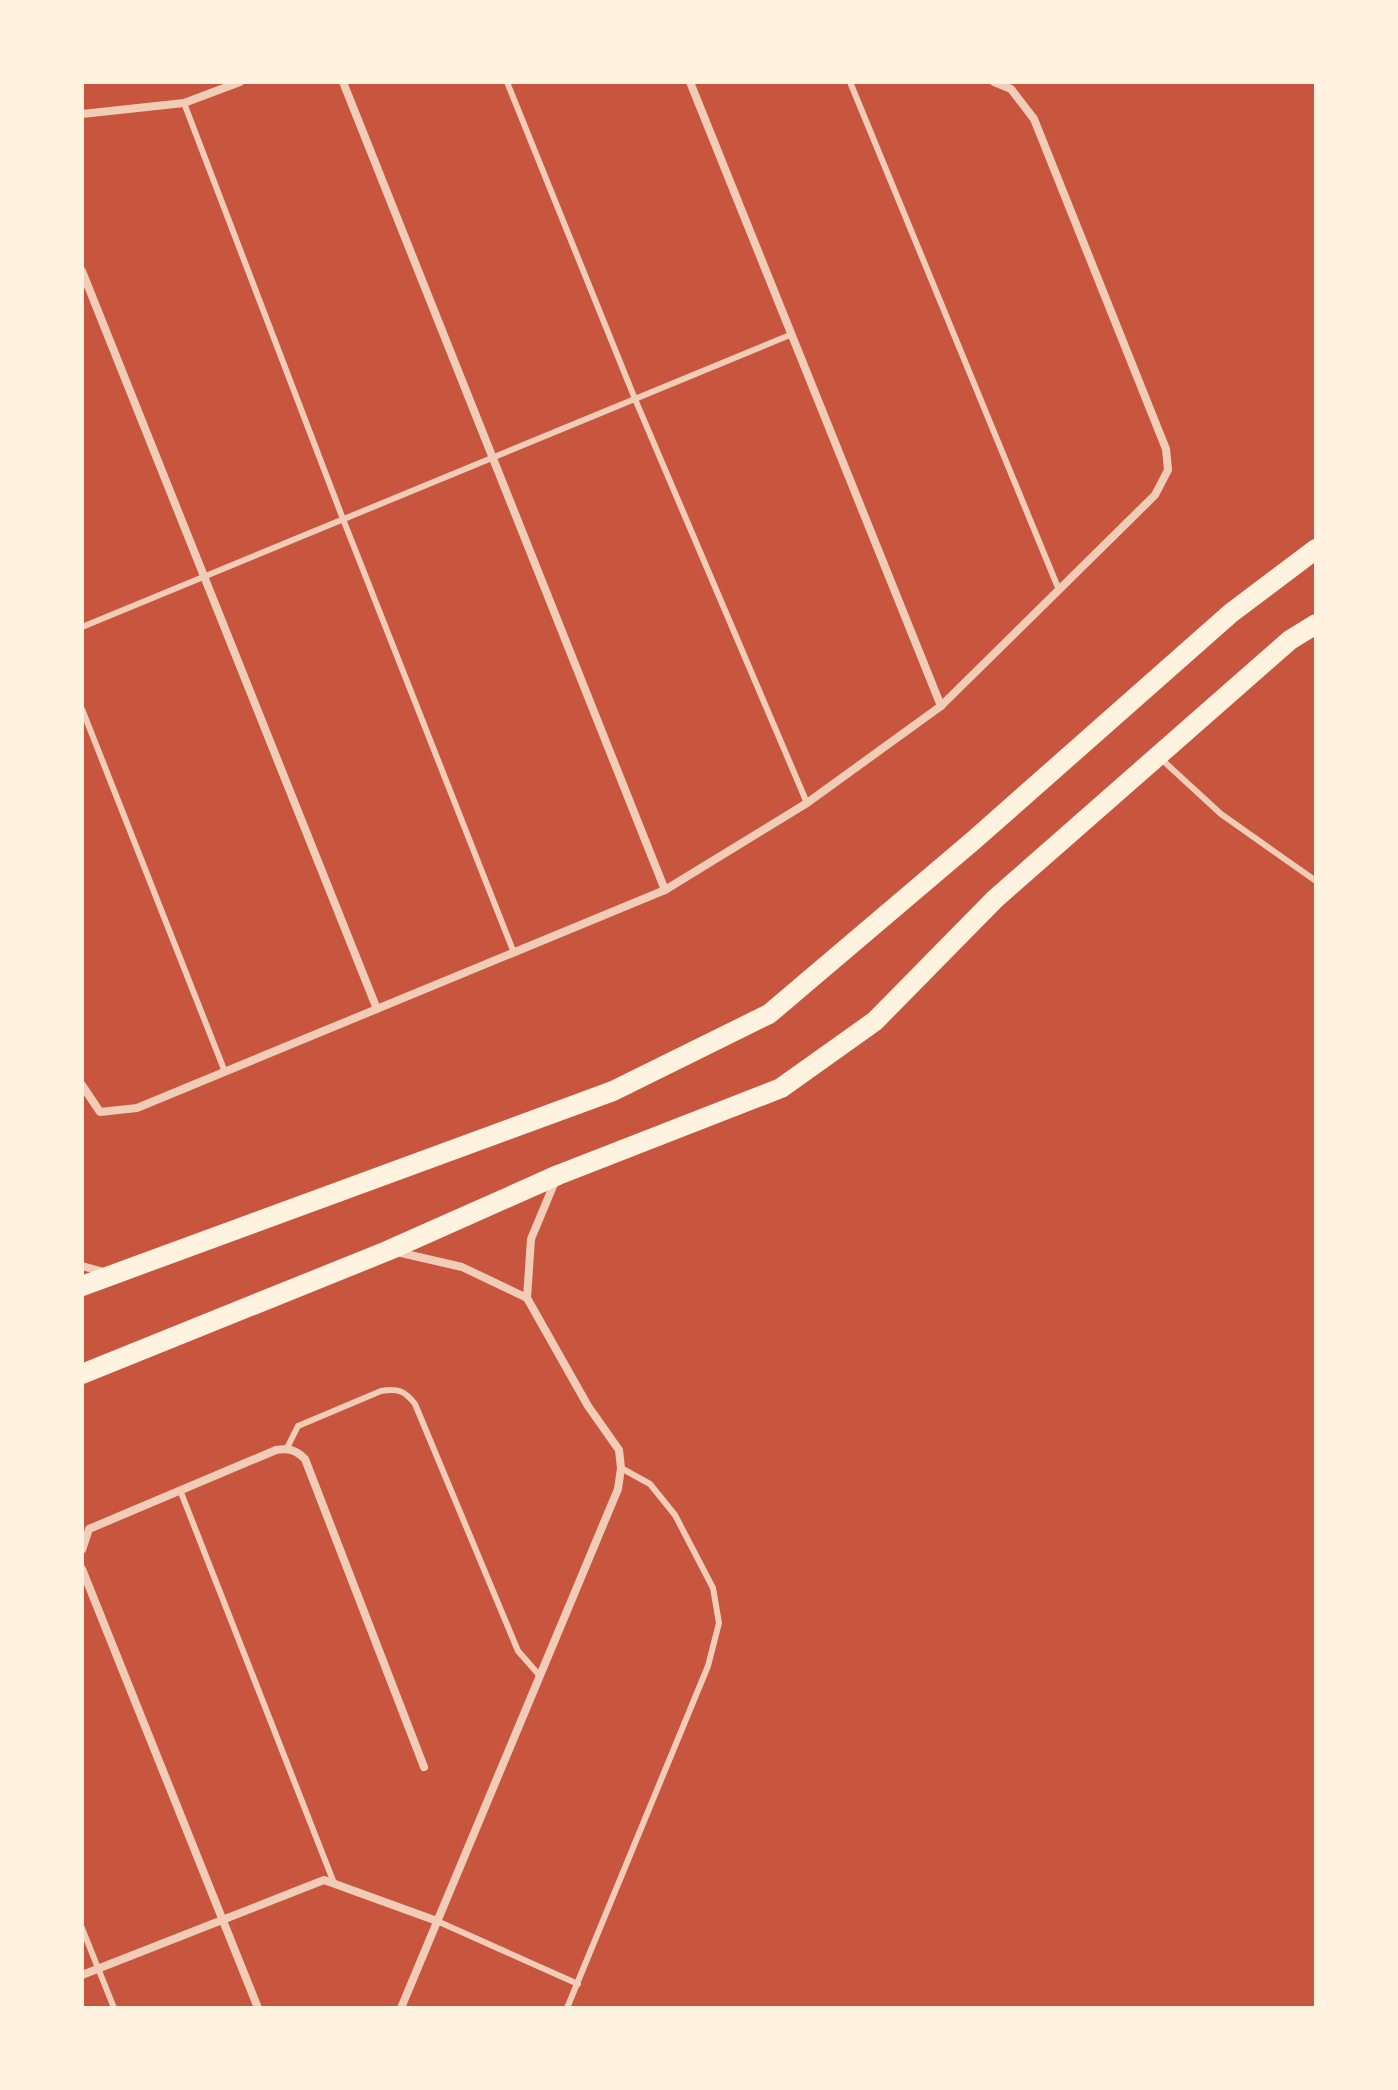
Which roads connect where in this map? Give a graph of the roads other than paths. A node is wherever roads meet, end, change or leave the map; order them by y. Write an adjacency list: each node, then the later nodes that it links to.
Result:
1 (240, 82): 7 (street)
2 (343, 82): 12 (street)
3 (507, 82): 11 (lane)
4 (690, 82): 10 (street)
5 (850, 82): 16 (lane)
6 (994, 82): 16 (street)
7 (184, 103): 8 (street); 13 (lane)
8 (82, 114)
9 (82, 271): 15 (street)
10 (790, 335): 11 (lane); 19 (street)
11 (635, 399): 12 (lane); 22 (lane)
12 (491, 458): 13 (lane); 24 (street)
13 (343, 519): 15 (lane); 25 (lane)
14 (1316, 549): 32 (main road)
15 (204, 577): 18 (lane); 26 (street)
16 (1059, 590): 19 (street)
17 (1316, 624): 21 (main road)
18 (82, 627)
19 (941, 706): 22 (street)
20 (82, 709): 27 (lane)
21 (1157, 755): 23 (lane); 29 (main road)
22 (807, 803): 24 (street)
23 (1316, 881)
24 (665, 890): 25 (street)
25 (514, 953): 26 (street)
26 (377, 1009): 27 (street)
27 (225, 1072): 28 (street)
28 (82, 1085)
29 (558, 1175): 30 (main road); 34 (street)
30 (387, 1251): 34 (street); 35 (main road)
31 (82, 1266): 32 (street)
32 (113, 1274): 33 (main road)
33 (82, 1286)
34 (527, 1298): 37 (street)
35 (82, 1374)
36 (287, 1448): 38 (street); 42 (lane); 43 (street)
37 (621, 1468): 42 (street); 50 (lane)
38 (180, 1490): 39 (street); 44 (lane)
39 (86, 1528): 40 (street)
40 (82, 1550)
41 (82, 1569): 45 (street)
42 (540, 1676): 46 (street)
43 (424, 1767)
44 (334, 1883): 45 (street); 46 (street)
45 (222, 1920): 48 (street); 52 (street)
46 (437, 1921): 50 (lane); 53 (street)
47 (82, 1928): 48 (lane)
48 (98, 1969): 49 (street); 51 (lane)
49 (82, 1975)
50 (578, 1984): 54 (lane)
51 (114, 2008)
52 (258, 2008)
53 (401, 2008)
54 (567, 2008)

